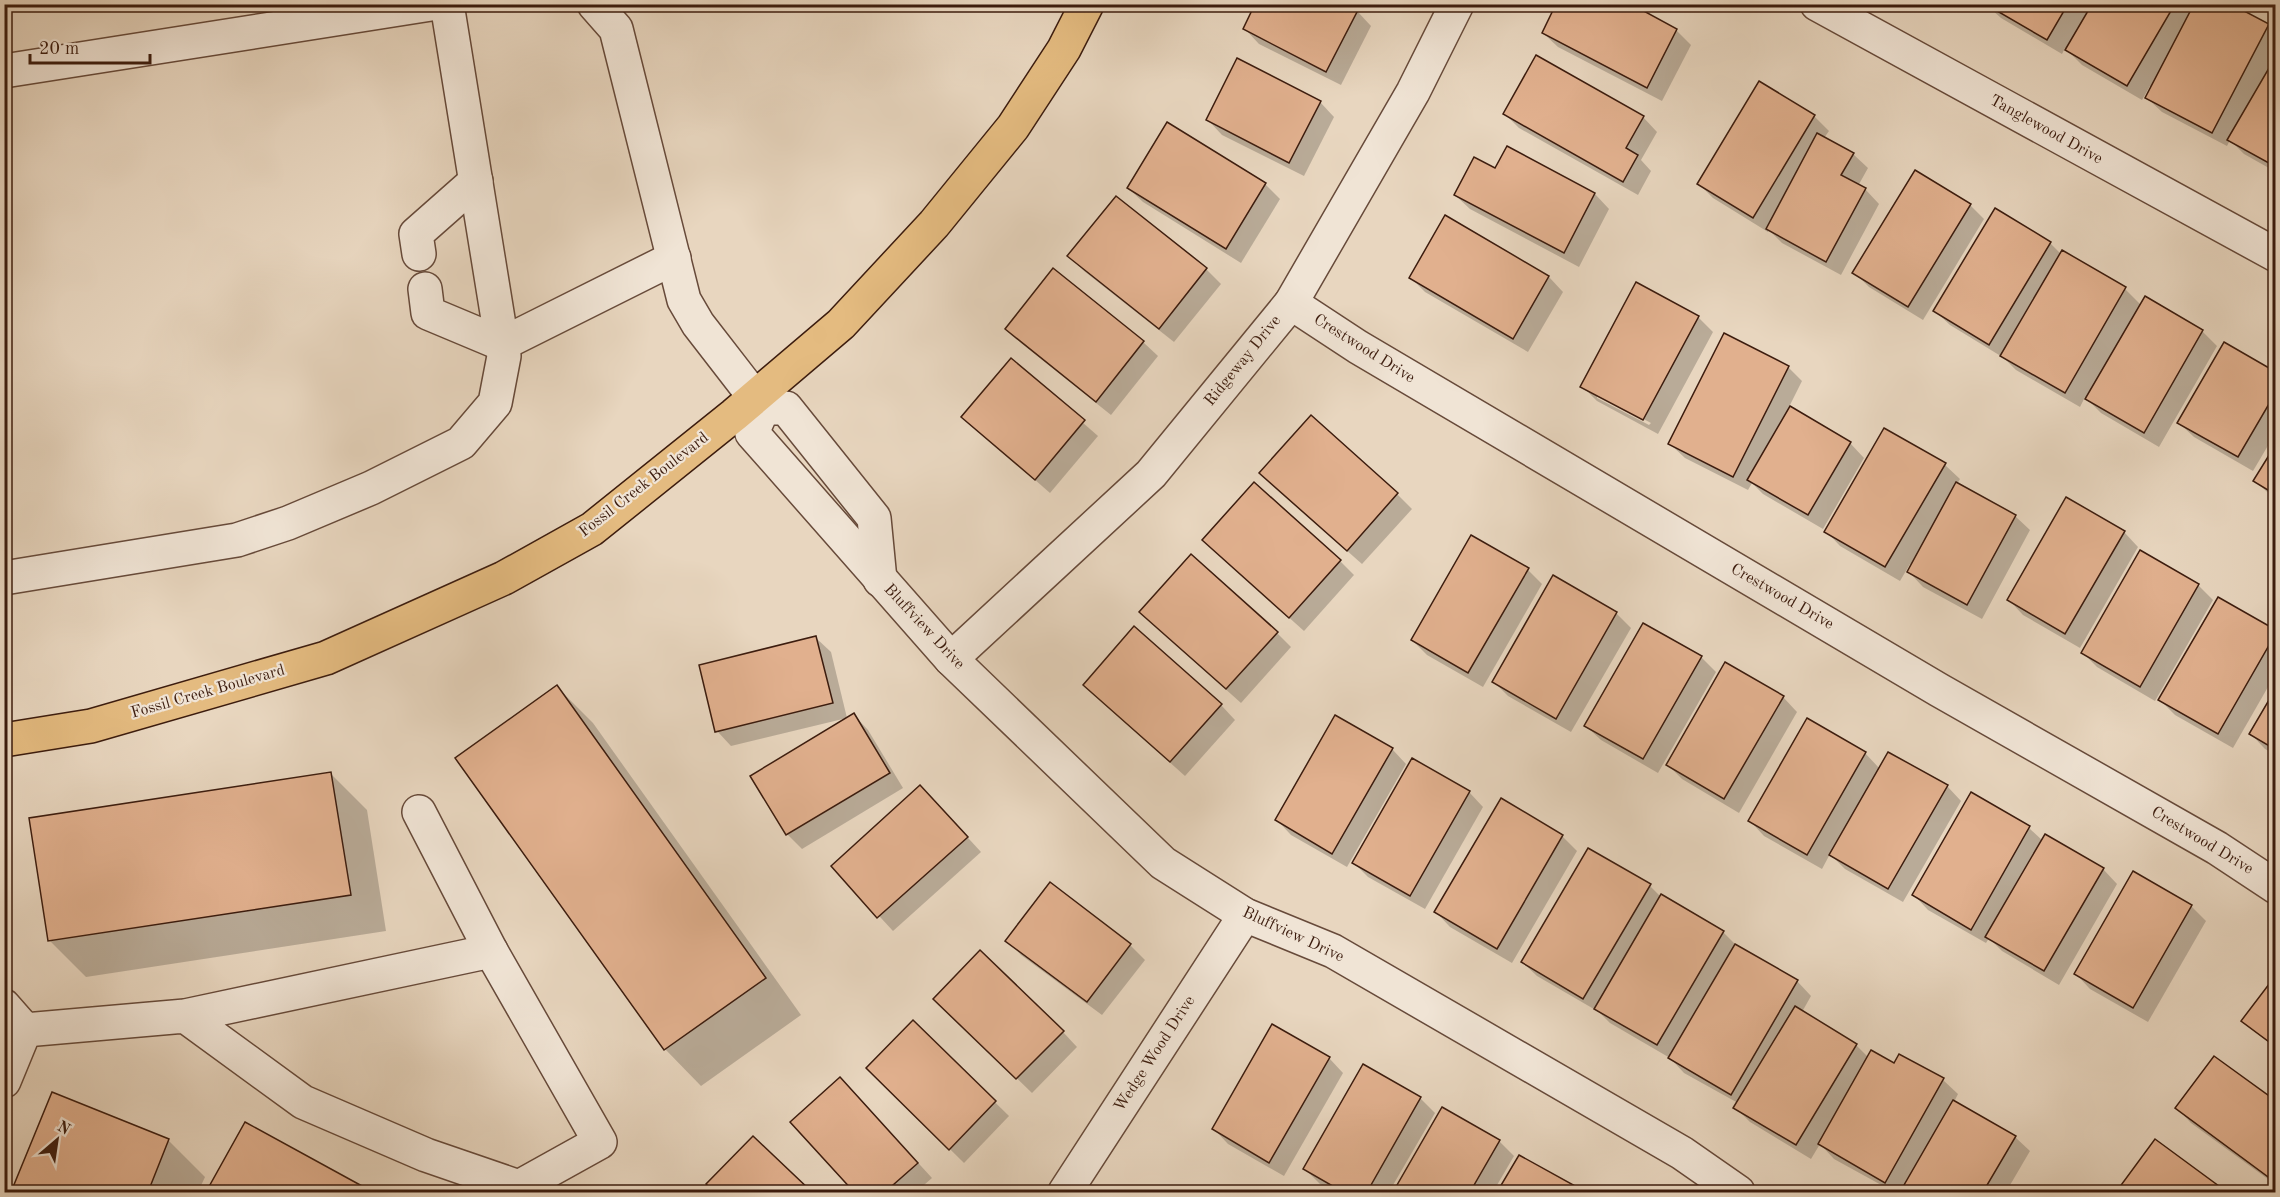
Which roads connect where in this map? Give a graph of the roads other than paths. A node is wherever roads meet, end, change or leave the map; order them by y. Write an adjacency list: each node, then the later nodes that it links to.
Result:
1 (431, 4): 7 (street)
2 (447, 4): 8 (street)
3 (594, 4): 11 (street)
4 (1087, 4): 15 (main road, Fossil Creek Boulevard)
5 (1457, 4): 13 (street, Ridgeway Drive)
6 (1817, 4): 10 (street, Tanglewood Drive)
7 (4, 71)
8 (476, 181): 9 (street); 14 (street)
9 (419, 254)
10 (2276, 255)
11 (674, 258): 14 (street); 15 (street)
12 (425, 289): 14 (street)
13 (1291, 303): 17 (street, Ridgeway Drive); 20 (street, Crestwood Drive)
14 (502, 344): 16 (street)
15 (759, 403): 17 (street, Bluffview Drive); 18 (main road, Fossil Creek Boulevard)
16 (4, 578)
17 (951, 659): 21 (street, Bluffview Drive)
18 (4, 740)
19 (419, 812): 22 (street)
20 (2276, 887)
21 (1245, 915): 26 (street, Wedge Wood Drive); 27 (street, Bluffview Drive)
22 (491, 951): 23 (street); 23 (street)
23 (185, 1016): 24 (street)
24 (15, 1018): 25 (street)
25 (4, 1081)
26 (1065, 1192)
27 (1738, 1192)

